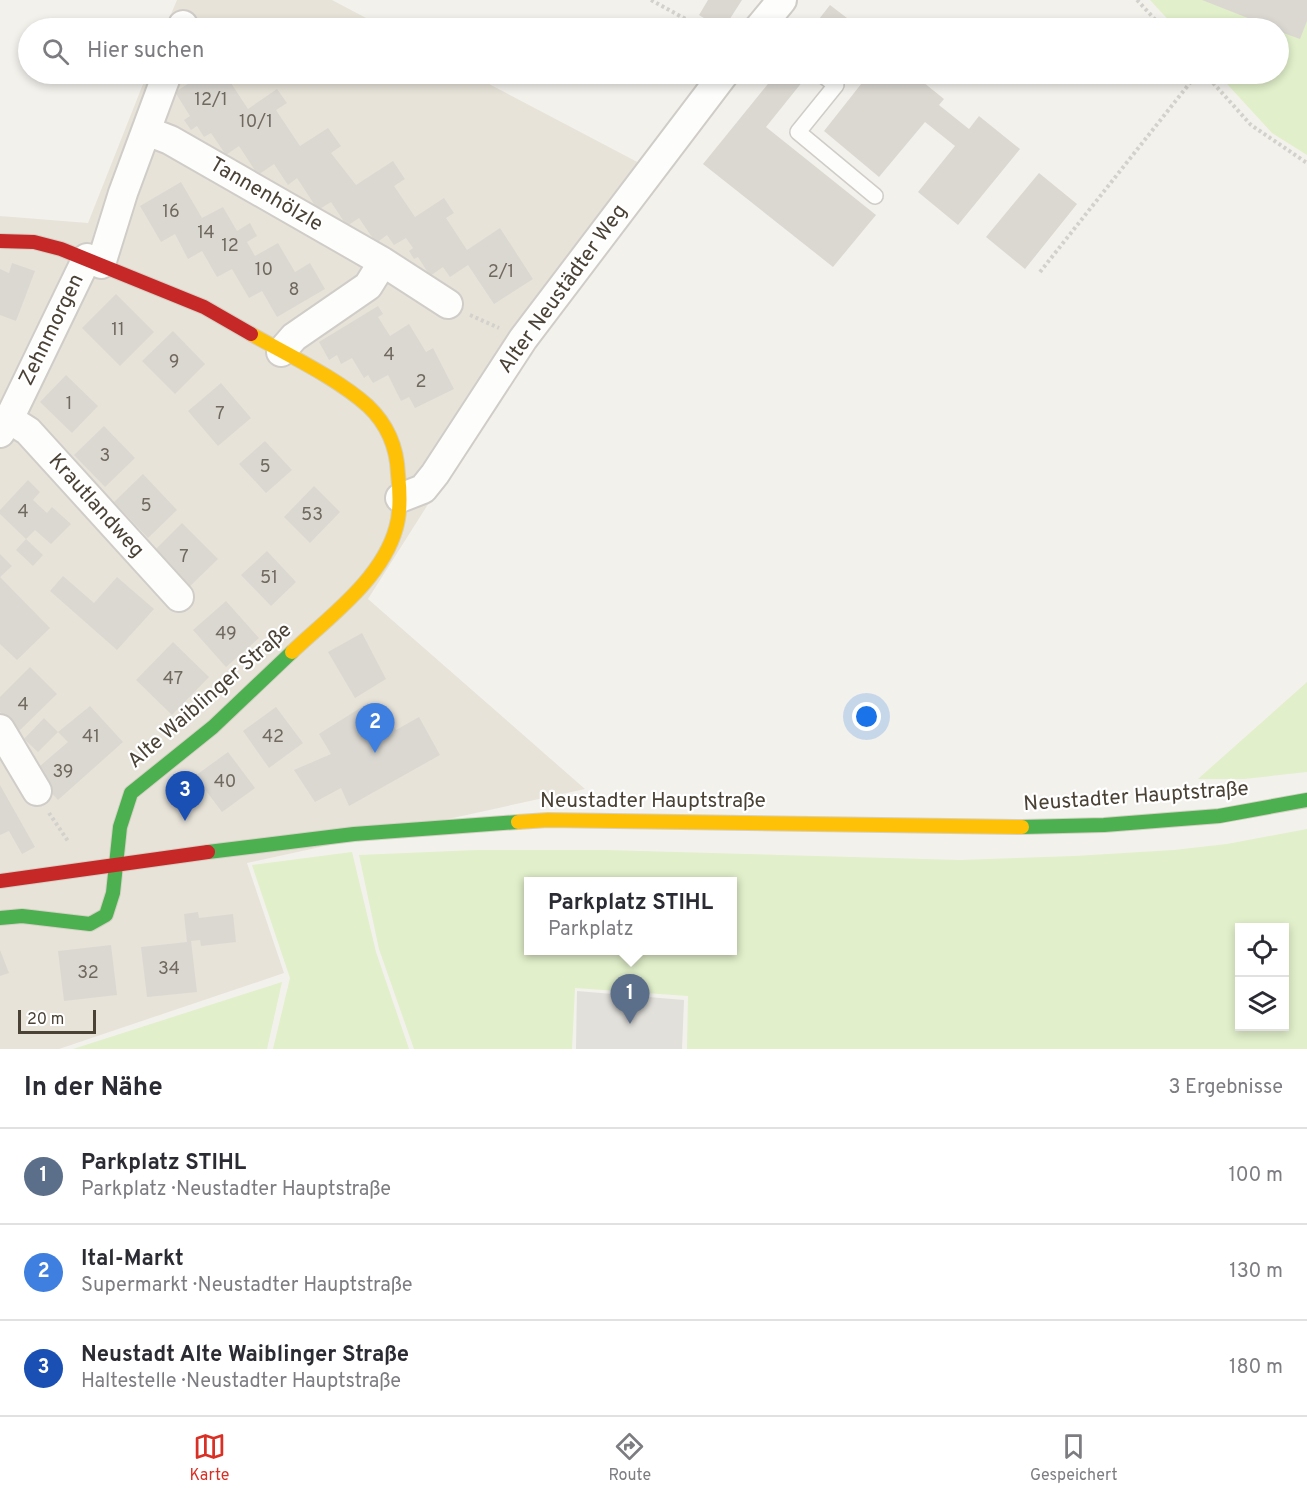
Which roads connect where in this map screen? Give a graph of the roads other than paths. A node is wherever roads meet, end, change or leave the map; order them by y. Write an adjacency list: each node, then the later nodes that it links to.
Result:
1 (782, 0): 2 (street)
2 (769, 18)
3 (163, 84): 6 (street)
4 (716, 84): 14 (street, Alter Neustädter Weg)
5 (835, 84): 7 (lane)
6 (147, 131): 9 (street); 10 (street, Tannenhölzle)
7 (876, 196)
8 (0, 241): 9 (street)
9 (94, 261): 12 (street); 13 (street, Zehnmorgen)
10 (383, 262): 11 (street, Tannenhölzle); 12 (street)
11 (448, 304)
12 (281, 352): 14 (street)
13 (4, 426): 15 (street, Krautlandweg)
14 (400, 498): 19 (street, Alte Waiblinger Straße)
15 (179, 597)
16 (0, 729): 17 (street)
17 (37, 791)
18 (1307, 800): 19 (street, Neustadter Hauptstraße)
19 (116, 864): 20 (street, Neustadter Hauptstraße); 21 (street, Alte Waiblinger Straße)
20 (0, 881)
21 (0, 918)

